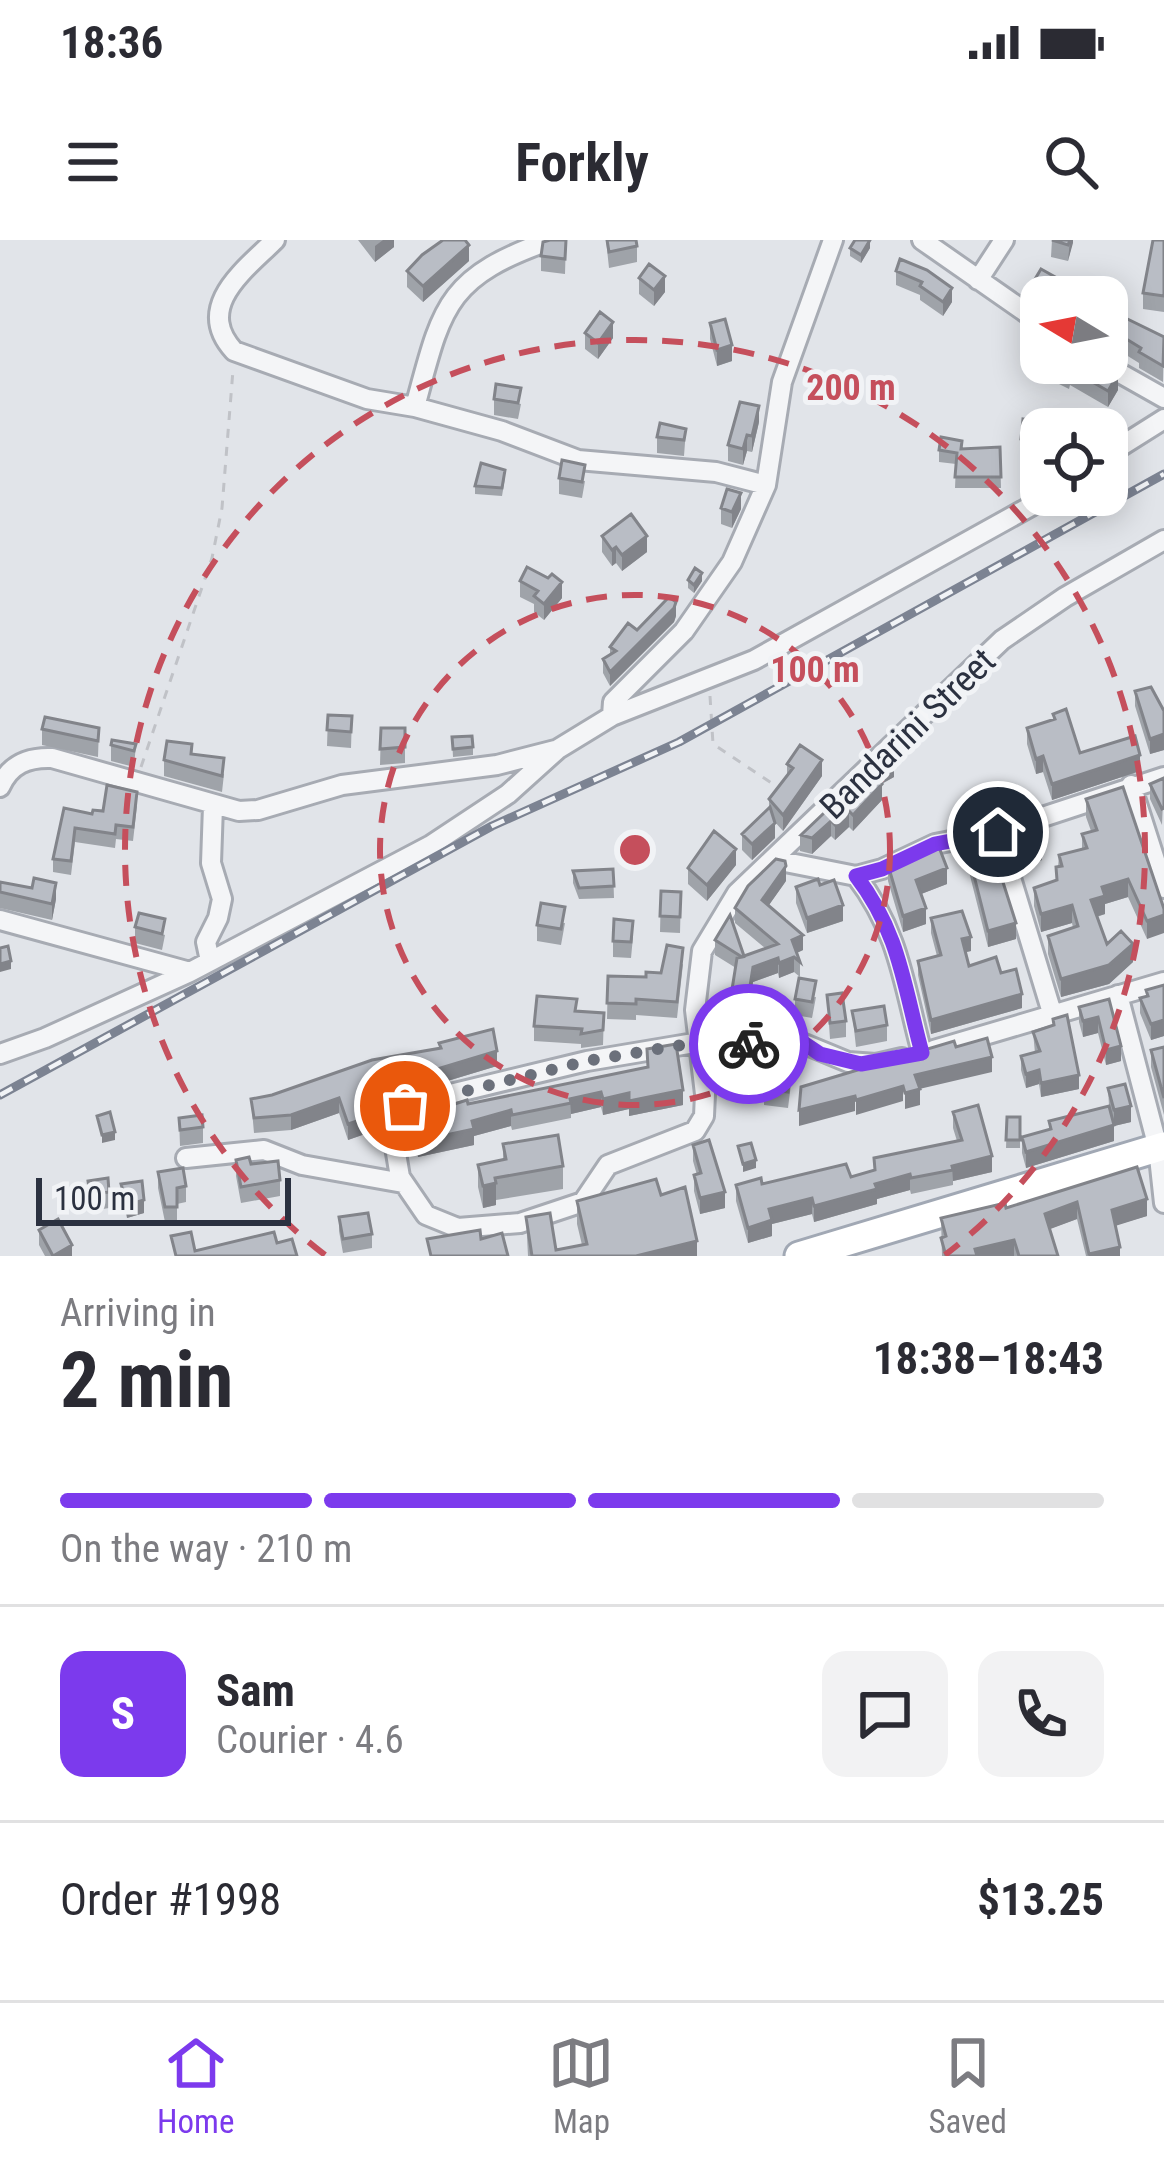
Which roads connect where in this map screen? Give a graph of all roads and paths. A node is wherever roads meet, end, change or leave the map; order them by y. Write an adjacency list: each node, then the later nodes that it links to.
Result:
1 (275, 240): 8 (street)
2 (551, 240): 11 (street)
3 (832, 240): 14 (street)
4 (922, 240): 6 (street)
5 (1004, 240): 6 (street)
6 (979, 280): 7 (street)
7 (1020, 308)
8 (234, 351): 11 (street); 21 (path)
9 (1128, 378): 10 (street)
10 (1164, 398)
11 (415, 407): 14 (street)
12 (1164, 419): 13 (street)
13 (1128, 442)
14 (766, 485): 18 (street)
15 (1020, 512): 17 (street)
16 (1164, 540): 27 (street, Bandarini Street)
17 (705, 680): 18 (street); 24 (path)
18 (612, 716): 19 (street)
19 (558, 749): 25 (street); 31 (street)
20 (1164, 777): 22 (street)
21 (137, 780): 23 (street); 25 (street)
22 (1132, 785): 26 (street); 29 (street)
23 (0, 787)
24 (781, 790)
25 (213, 806): 31 (street)
26 (998, 832): 28 (street); 35 (street)
27 (775, 860): 28 (street); 36 (street, Bandarini Street)
28 (856, 876): 37 (street)
29 (1164, 888)
30 (0, 920): 32 (street)
31 (210, 961): 32 (street)
32 (190, 972): 38 (street)
33 (1164, 982): 34 (street)
34 (1118, 994): 35 (street); 39 (street)
35 (1053, 1016): 37 (street)
36 (701, 1051): 37 (street); 41 (street); 41 (street, Bandarini Street)
37 (922, 1053)
38 (0, 1054)
39 (1161, 1147): 42 (street); 43 (main road)
40 (186, 1158): 41 (street)
41 (403, 1183)
42 (1164, 1203)
43 (799, 1256)

